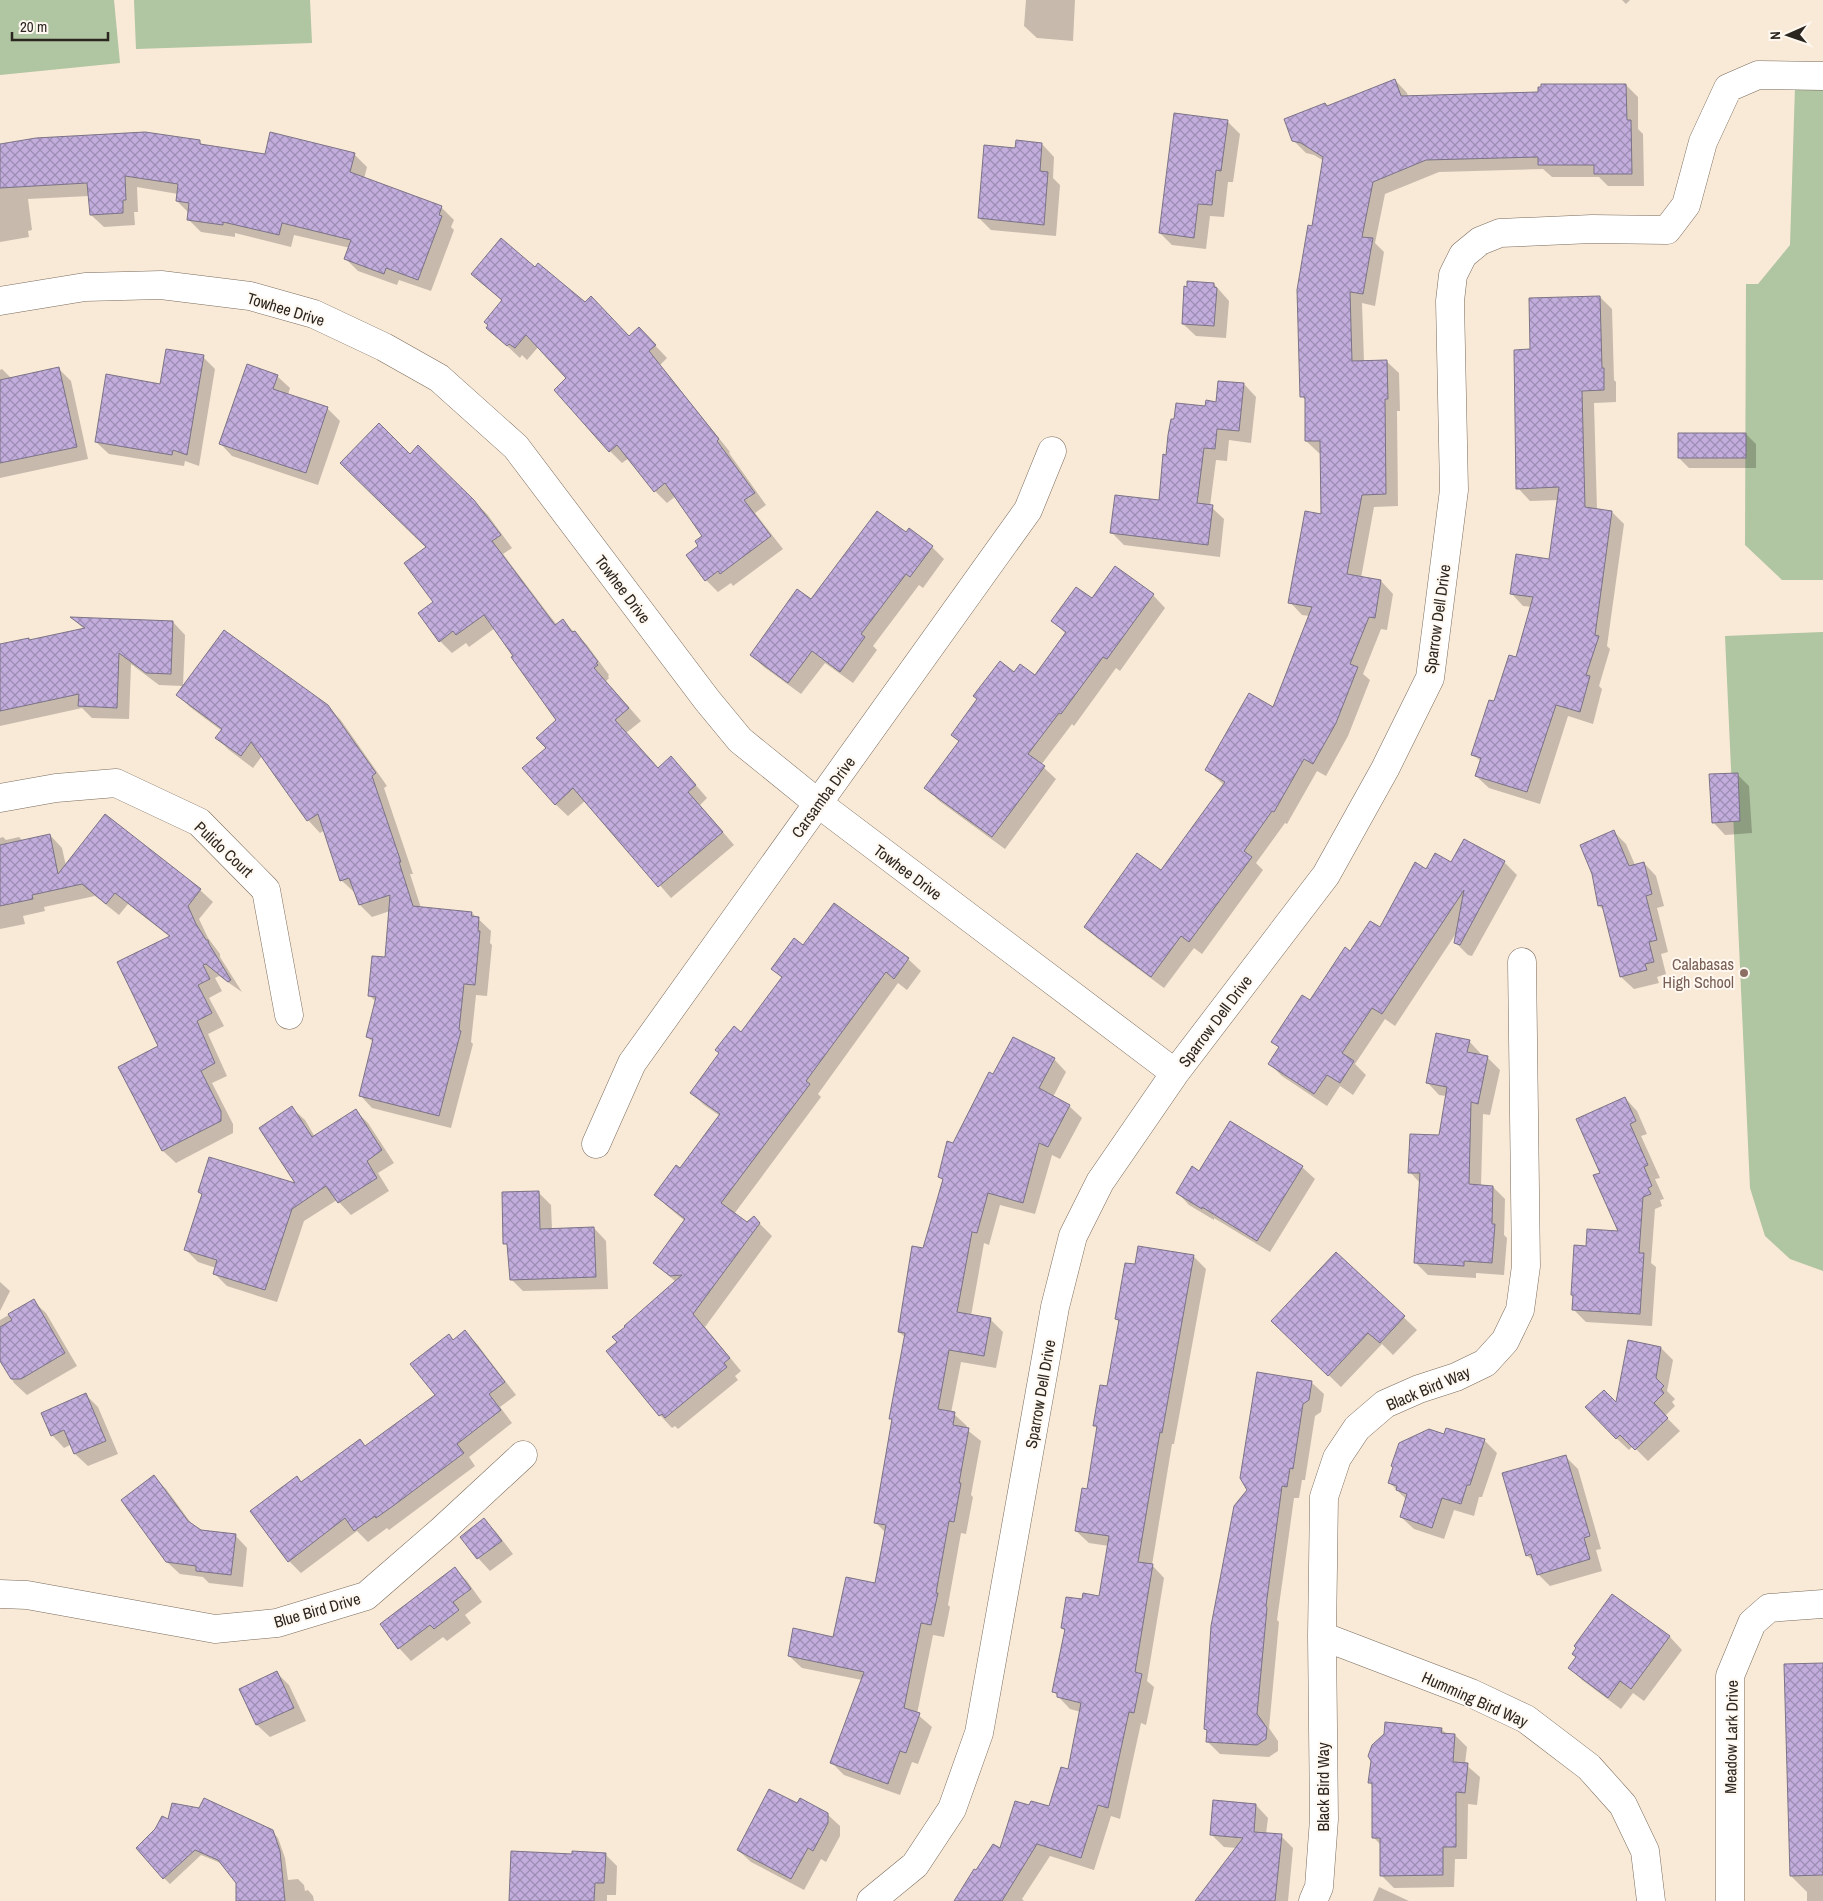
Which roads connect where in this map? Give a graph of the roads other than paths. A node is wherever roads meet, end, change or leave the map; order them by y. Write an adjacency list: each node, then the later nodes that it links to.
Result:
1 (1823, 76): 8 (street, Sparrow Dell Drive)
2 (0, 301): 5 (street, Towhee Drive)
3 (1052, 451): 5 (street, Carsamba Drive)
4 (0, 798): 7 (street, Pulido Court)
5 (819, 804): 8 (street, Towhee Drive); 9 (street, Carsamba Drive)
6 (1522, 962): 13 (street, Black Bird Way)
7 (289, 1015)
8 (1175, 1073): 14 (street, Sparrow Dell Drive)
9 (596, 1144)
10 (523, 1455): 11 (street, Blue Bird Drive)
11 (0, 1594)
12 (1823, 1604): 17 (street, Meadow Lark Drive)
13 (1322, 1636): 15 (street, Black Bird Way); 16 (street, Humming Bird Way)
14 (871, 1901)
15 (1313, 1901)
16 (1650, 1901)
17 (1730, 1901)

